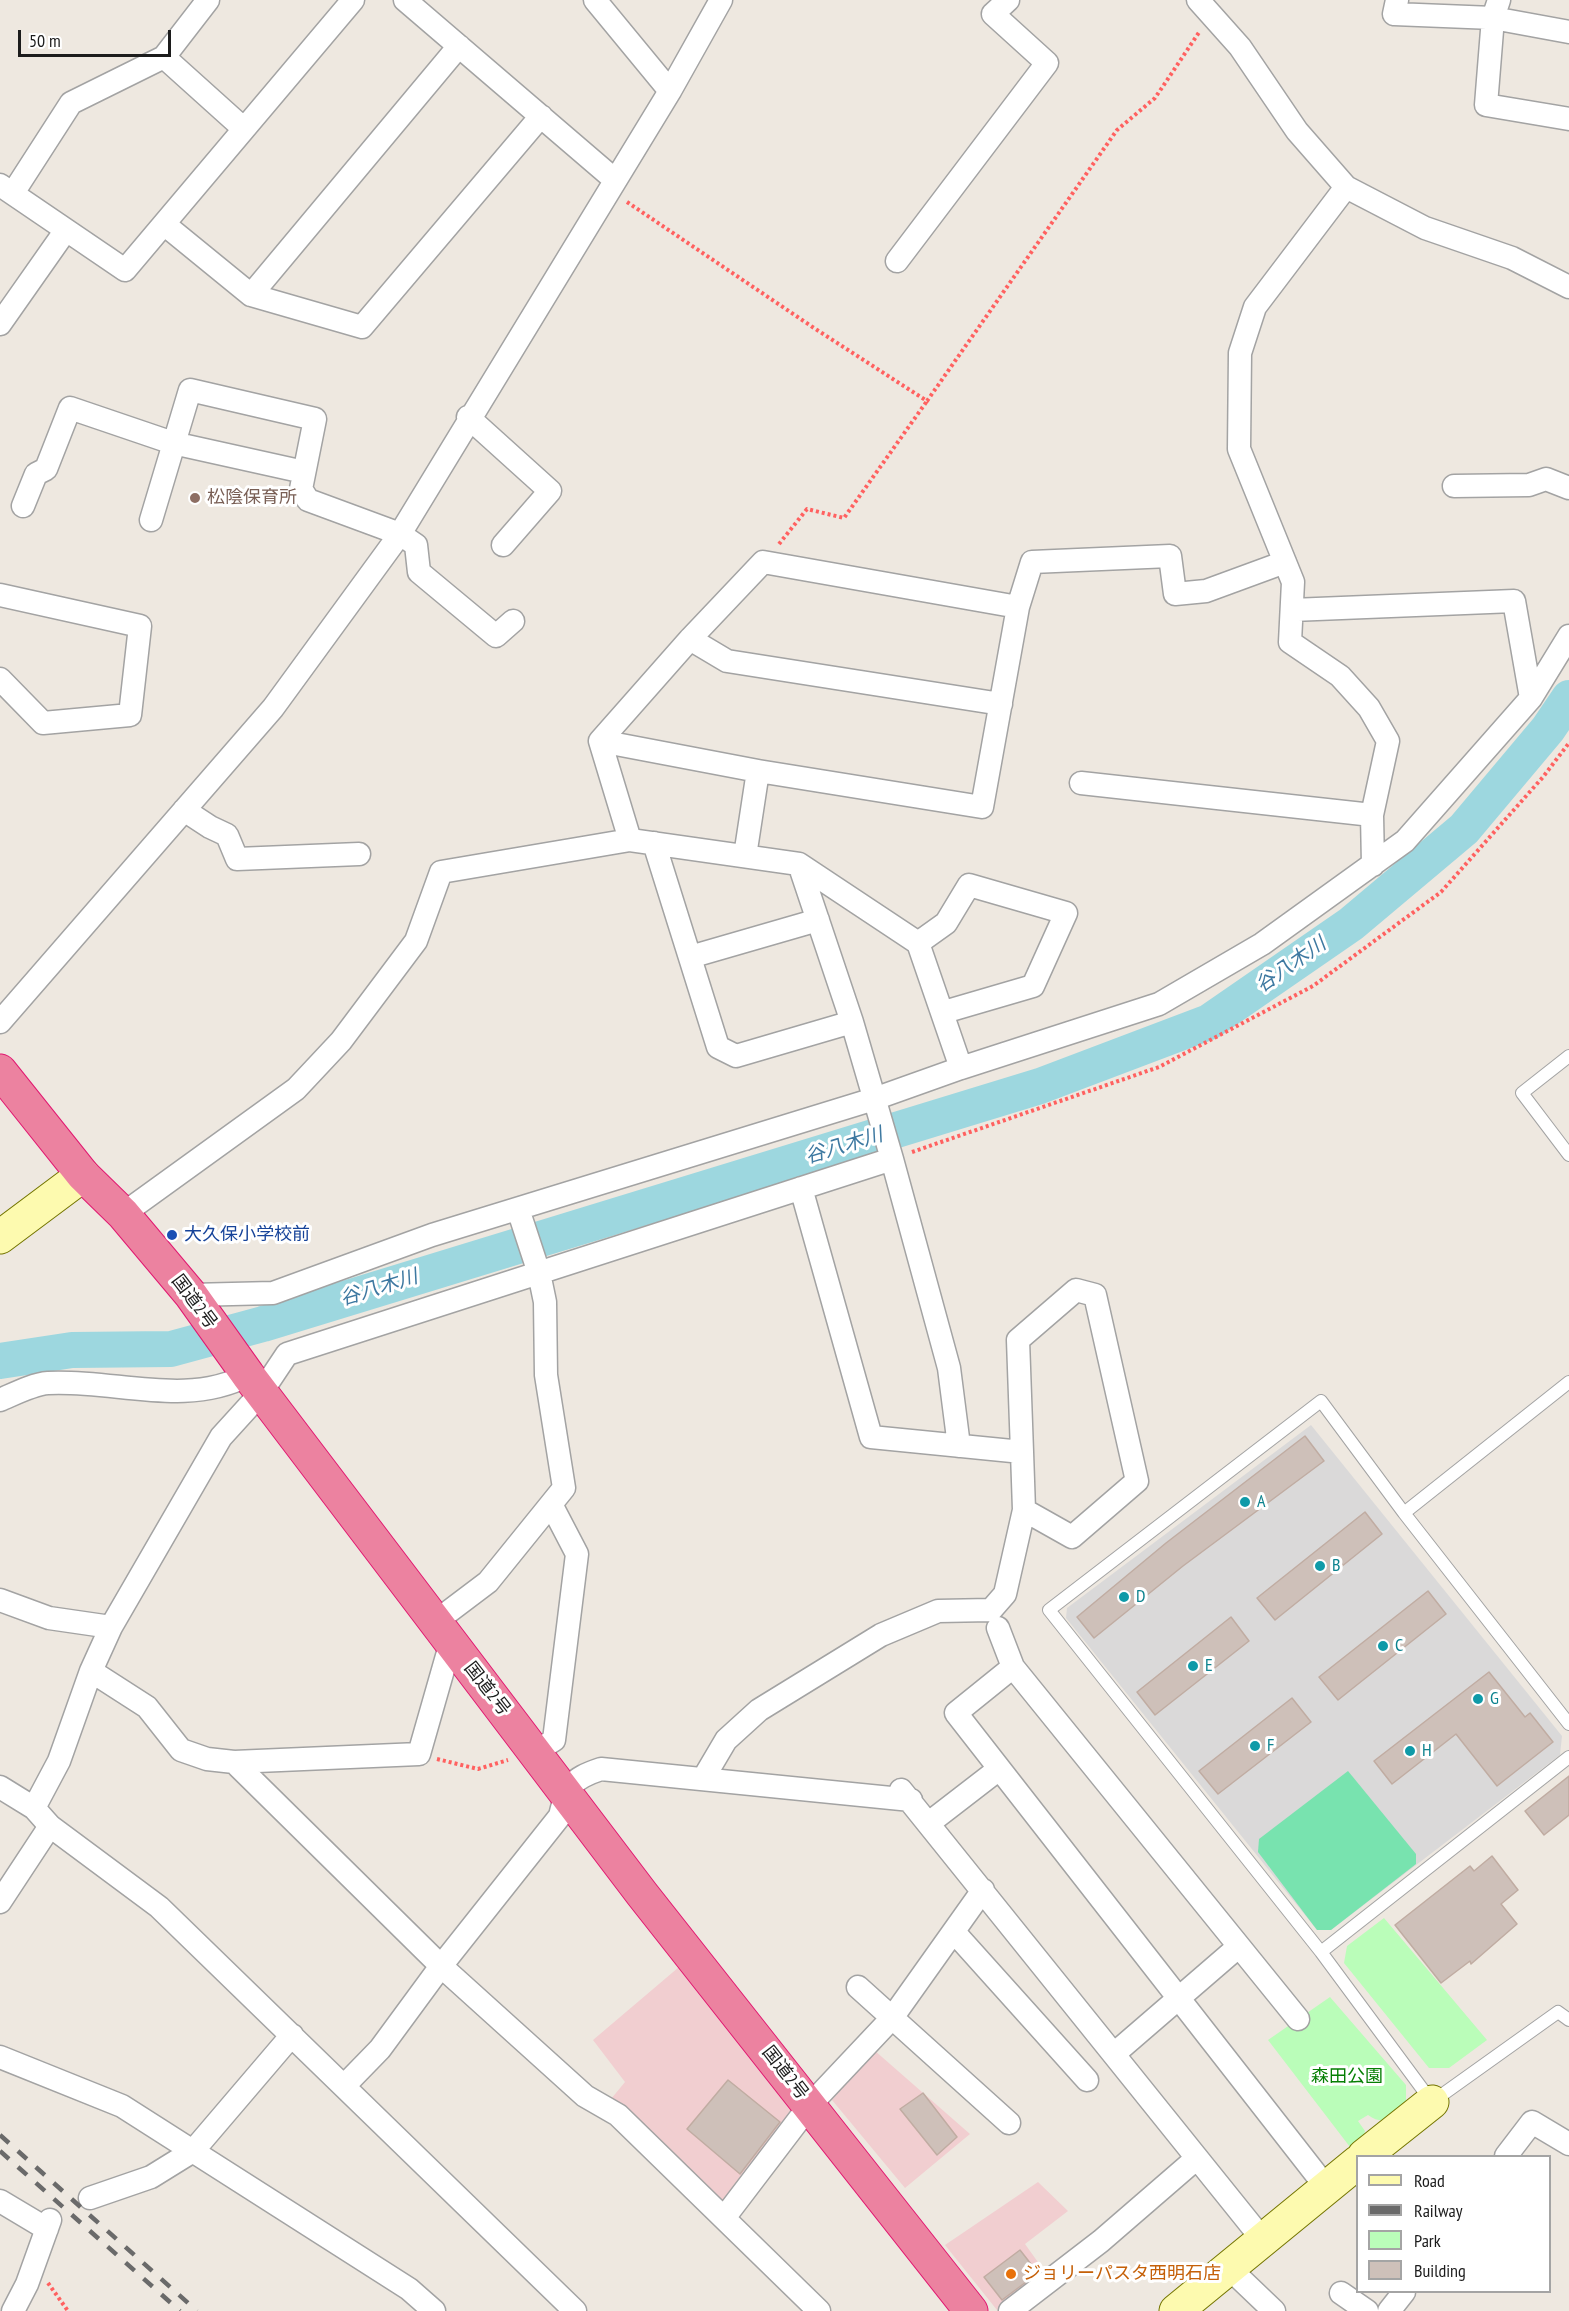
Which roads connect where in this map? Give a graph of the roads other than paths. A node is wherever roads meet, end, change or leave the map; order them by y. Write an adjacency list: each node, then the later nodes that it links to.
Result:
1 (208, 0): 12 (street)
2 (353, 0): 16 (street)
3 (405, 0): 11 (street)
4 (595, 0): 13 (street)
5 (721, 0): 13 (street)
6 (1008, 0): 22 (street)
7 (1198, 0): 18 (street)
8 (1397, 0): 9 (street)
9 (1496, 9): 10 (street); 15 (street)
10 (1569, 32)
11 (459, 46): 14 (street); 24 (street)
12 (164, 57): 16 (street); 19 (street)
13 (670, 91): 17 (street)
14 (541, 116): 17 (street); 24 (street)
15 (1569, 119)
16 (244, 129): 20 (street)
17 (615, 180): 26 (street)
18 (1346, 187): 23 (street); 35 (street)
19 (6, 189): 21 (street)
20 (164, 224): 21 (street); 24 (street)
21 (66, 230): 25 (street)
22 (897, 261)
23 (1569, 287)
24 (251, 295)
25 (0, 324)
26 (468, 417): 33 (street); 34 (street)
27 (173, 443): 28 (street); 28 (street); 31 (street); 32 (street)
28 (304, 472): 33 (street)
29 (1454, 486): 30 (street)
30 (1569, 488)
31 (23, 506)
32 (151, 520)
33 (400, 534): 39 (street); 48 (street)
34 (502, 544)
35 (1286, 562): 37 (street); 38 (street)
36 (0, 594): 42 (street)
37 (1018, 607): 41 (street); 44 (street)
38 (1292, 610): 43 (street); 49 (street)
39 (513, 621)
40 (1569, 636): 43 (street)
41 (690, 639): 44 (street); 45 (street)
42 (0, 679)
43 (1531, 698): 55 (street)
44 (1001, 704): 46 (street)
45 (600, 741): 46 (street); 50 (street)
46 (758, 771): 53 (street)
47 (1081, 783): 49 (street)
48 (184, 810): 52 (street); 60 (street)
49 (1372, 815): 55 (street)
50 (630, 840): 51 (street); 71 (street)
51 (654, 843): 53 (street); 58 (street)
52 (359, 854)
53 (745, 856): 54 (street)
54 (800, 864): 56 (street); 57 (street)
55 (1373, 865): 63 (street)
56 (818, 920): 58 (street); 61 (street)
57 (918, 943): 59 (street); 59 (street)
58 (690, 957): 61 (street)
59 (944, 1012): 63 (street)
60 (0, 1022)
61 (852, 1022): 65 (street)
62 (1569, 1056): 66 (lane)
63 (961, 1068): 65 (street)
64 (0, 1071): 68 (highway, 国道2号)
65 (874, 1099): 67 (street); 70 (street)
66 (1569, 1155)
67 (892, 1159): 69 (street); 78 (street)
68 (83, 1175): 71 (highway, 国道2号); 72 (street)
69 (801, 1188): 73 (street); 78 (street)
70 (518, 1209): 73 (street); 74 (street)
71 (123, 1214): 74 (highway, 国道2号)
72 (0, 1237)
73 (539, 1273): 76 (street); 80 (street)
74 (190, 1295): 76 (highway, 国道2号)
75 (1569, 1382): 82 (lane)
76 (255, 1384): 77 (street); 84 (street); 86 (highway, 国道2号)
77 (0, 1400)
78 (959, 1446): 79 (street)
79 (1022, 1452): 81 (street); 81 (street)
80 (552, 1506): 86 (street); 90 (street)
81 (1024, 1510): 94 (street)
82 (1404, 1513): 89 (lane); 104 (lane)
83 (0, 1600): 84 (street)
84 (111, 1626): 88 (street)
85 (998, 1628): 87 (street)
86 (443, 1632): 90 (highway, 国道2号); 92 (street)
87 (1012, 1667): 93 (street); 103 (street)
88 (91, 1671): 92 (street); 97 (street)
89 (1569, 1724)
90 (536, 1752): 96 (highway, 国道2号)
91 (1569, 1757): 104 (lane)
92 (234, 1762): 105 (street)
93 (999, 1769): 98 (street); 107 (street)
94 (703, 1779): 96 (street); 98 (street)
95 (0, 1786): 97 (street)
96 (566, 1791): 105 (street); 117 (highway, 国道2号)
97 (34, 1808): 99 (street)
98 (929, 1823): 100 (street)
99 (50, 1826): 101 (street); 111 (street)
100 (983, 1890): 102 (street); 112 (street)
101 (0, 1902)
102 (954, 1932): 108 (street); 114 (street)
103 (1238, 1947): 107 (street); 109 (street)
104 (1321, 1952): 116 (lane)
105 (441, 1966): 115 (street); 128 (street)
106 (858, 1987): 108 (street)
107 (1178, 2000): 112 (street); 125 (street)
108 (892, 2018): 117 (street); 118 (street)
109 (1298, 2019)
110 (1569, 2020): 116 (lane)
111 (292, 2035): 115 (street); 120 (street)
112 (1114, 2054): 123 (street)
113 (0, 2057): 120 (street)
114 (1087, 2080)
115 (344, 2086): 136 (street)
116 (1432, 2102): 121 (street)
117 (810, 2105): 128 (street); 138 (highway, 国道2号)
118 (1009, 2123)
119 (1569, 2144): 122 (street)
120 (193, 2151): 126 (street); 135 (street)
121 (1366, 2155)
122 (1507, 2155)
123 (1197, 2158): 129 (street); 139 (street)
124 (1356, 2164): 125 (street)
125 (1326, 2187): 129 (street)
126 (90, 2198)
127 (0, 2201): 134 (street)
128 (724, 2218): 137 (street)
129 (1263, 2240): 130 (street)
130 (1229, 2268): 133 (street); 140 (street)
131 (1341, 2293): 141 (street)
132 (1403, 2293): 142 (street)
133 (1266, 2308)
134 (13, 2311)
135 (434, 2311)
136 (575, 2311)
137 (819, 2311)
138 (971, 2311)
139 (1010, 2311)
140 (1176, 2311)
141 (1366, 2311)
142 (1389, 2311)

